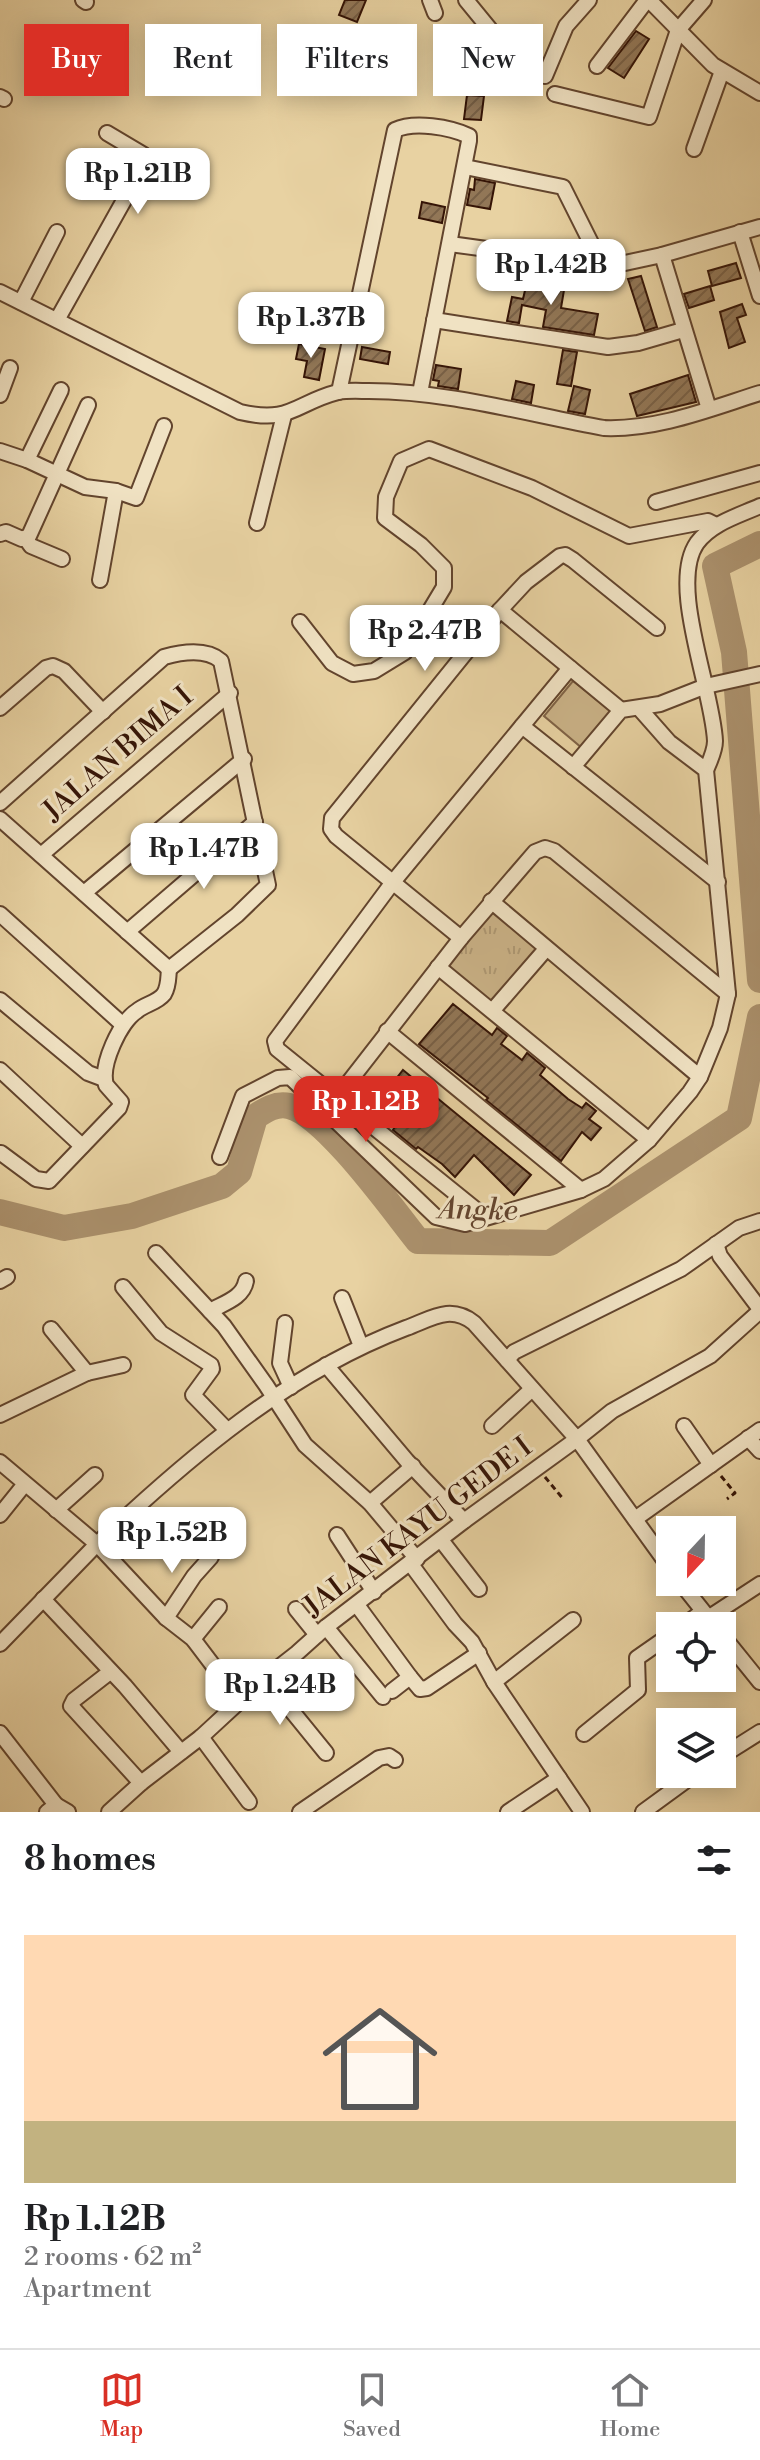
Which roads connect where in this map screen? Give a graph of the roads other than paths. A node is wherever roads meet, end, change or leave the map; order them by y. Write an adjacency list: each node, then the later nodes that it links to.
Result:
1 (466, 0): 5 (street)
2 (589, 0): 9 (street)
3 (648, 0): 6 (street); 7 (street)
4 (704, 0): 6 (street)
5 (486, 24)
6 (678, 30): 8 (street); 11 (street)
7 (597, 66)
8 (722, 71): 10 (street); 13 (street)
9 (545, 76)
10 (760, 93)
11 (555, 94)
12 (107, 133): 24 (street)
13 (694, 149)
14 (465, 167): 18 (street); 20 (street); 29 (street)
15 (760, 227): 17 (street)
16 (57, 232): 23 (street)
17 (740, 232): 19 (street); 22 (street)
18 (450, 244): 20 (street); 25 (street)
19 (662, 255): 20 (street); 26 (street)
20 (602, 265)
21 (0, 292): 23 (street)
22 (760, 296)
23 (21, 302): 24 (street)
24 (57, 320): 35 (street)
25 (434, 320): 26 (street); 30 (street)
26 (683, 330): 34 (street)
27 (10, 368): 32 (street)
28 (61, 390): 38 (street)
29 (339, 392): 30 (street); 35 (street)
30 (420, 393): 34 (street)
31 (760, 393): 34 (street)
32 (0, 395)
33 (88, 405): 39 (street)
34 (709, 409)
35 (284, 415): 44 (street)
36 (164, 426): 41 (street)
37 (0, 451): 38 (street)
38 (27, 460): 39 (street)
39 (56, 473): 41 (street); 47 (street)
40 (760, 473): 42 (street)
41 (116, 491): 49 (street)
42 (656, 502)
43 (760, 506): 45 (street)
44 (257, 523)
45 (716, 525): 51 (street); 55 (street)
46 (0, 534): 47 (street)
47 (26, 539): 48 (street)
48 (62, 559)
49 (100, 580)
50 (500, 610): 52 (street); 53 (street); 69 (street)
51 (300, 622)
52 (657, 628)
53 (570, 668): 59 (street); 61 (street)
54 (760, 674): 55 (street)
55 (710, 685): 58 (street); 64 (street)
56 (230, 693): 60 (street); 62 (street); 68 (street, JALAN BIMA I)
57 (0, 708): 60 (street)
58 (639, 708): 59 (street); 64 (street)
59 (621, 710): 63 (street)
60 (103, 712): 65 (street)
61 (522, 726): 63 (street); 69 (street)
62 (244, 759): 67 (street); 71 (street)
63 (573, 767): 70 (street)
64 (706, 770): 70 (street)
65 (0, 803)
66 (0, 819): 68 (street)
67 (255, 822): 74 (street); 78 (street)
68 (41, 855): 71 (street)
69 (393, 882): 75 (street); 87 (street)
70 (718, 882): 79 (street)
71 (84, 893): 74 (street)
72 (491, 901): 75 (street); 76 (street); 79 (street)
73 (0, 914): 82 (street)
74 (127, 932): 78 (street)
75 (461, 938): 77 (street)
76 (546, 949): 81 (street); 85 (street)
77 (438, 967): 81 (street); 83 (street)
78 (169, 969): 82 (street)
79 (728, 994): 85 (street)
80 (0, 1000): 86 (street)
81 (493, 1010): 88 (street)
82 (122, 1024): 86 (street)
83 (387, 1031): 87 (street); 92 (street)
84 (0, 1070): 89 (street)
85 (700, 1077): 88 (street)
86 (104, 1079): 89 (street)
87 (338, 1096): 93 (street)
88 (649, 1140): 92 (street)
89 (82, 1146): 90 (street)
90 (0, 1155)
91 (220, 1157): 93 (street)
92 (581, 1190): 93 (street)
93 (485, 1217)
94 (760, 1221): 95 (street)
95 (716, 1244): 100 (street); 105 (street)
96 (156, 1253): 101 (street)
97 (246, 1281): 101 (street)
98 (123, 1287): 115 (street)
99 (342, 1298): 104 (street)
100 (760, 1310): 117 (street, JALAN KAYU GEDE I)
101 (210, 1311): 111 (street)
102 (285, 1323): 109 (street)
103 (51, 1329): 108 (street)
104 (361, 1346): 105 (street); 107 (street)
105 (507, 1360): 110 (street)
106 (123, 1365): 108 (street)
107 (326, 1365): 109 (street); 121 (street)
108 (87, 1373): 112 (street)
109 (291, 1387): 111 (street)
110 (532, 1389): 113 (street); 117 (street)
111 (274, 1399): 115 (street); 124 (street)
112 (0, 1415)
113 (492, 1426)
114 (684, 1426): 120 (street)
115 (227, 1430): 131 (street)
116 (754, 1434): 118 (street); 120 (street)
117 (577, 1439): 127 (street); 128 (street, JALAN KAYU GEDE I)
118 (760, 1451)
119 (0, 1462): 123 (street)
120 (711, 1465): 127 (street)
121 (413, 1466): 124 (street); 128 (street)
122 (95, 1475): 125 (street)
123 (24, 1485): 125 (street); 126 (street)
124 (370, 1503): 134 (street)
125 (56, 1510): 131 (street)
126 (0, 1515)
127 (635, 1519): 132 (street)
128 (464, 1521): 130 (street, JALAN KAYU GEDE I)
129 (337, 1535): 137 (street)
130 (441, 1540): 134 (street, JALAN KAYU GEDE I); 136 (street)
131 (97, 1544): 139 (street); 145 (street)
132 (656, 1548)
133 (211, 1557): 145 (street)
134 (414, 1561): 137 (street, JALAN KAYU GEDE I); 152 (street)
135 (760, 1584): 144 (street)
136 (479, 1589)
137 (374, 1592): 140 (street, JALAN KAYU GEDE I)
138 (691, 1596): 143 (street)
139 (43, 1599): 149 (street); 153 (street)
140 (357, 1605): 147 (street, JALAN KAYU GEDE I); 155 (street)
141 (219, 1607): 148 (street)
142 (296, 1609): 147 (street)
143 (703, 1612)
144 (718, 1612)
145 (166, 1618): 148 (street)
146 (573, 1620): 156 (street)
147 (322, 1631): 154 (street, JALAN KAYU GEDE I); 155 (street)
148 (193, 1639): 158 (street)
149 (0, 1644)
150 (656, 1645): 161 (street)
151 (736, 1652): 157 (street)
152 (479, 1653): 155 (street); 156 (street)
153 (110, 1672): 164 (street); 168 (street)
154 (265, 1678): 158 (street, JALAN KAYU GEDE I); 165 (street)
155 (414, 1682)
156 (494, 1682): 167 (street)
157 (760, 1682)
158 (240, 1701): 162 (street, JALAN KAYU GEDE I)
159 (760, 1732): 163 (street)
160 (0, 1733): 171 (street)
161 (584, 1734)
162 (201, 1737): 164 (street, JALAN KAYU GEDE I); 170 (street)
163 (736, 1747)
164 (181, 1752): 168 (street, JALAN KAYU GEDE I)
165 (326, 1753)
166 (395, 1760): 173 (street)
167 (559, 1778): 174 (street); 175 (street)
168 (141, 1783): 172 (street, JALAN KAYU GEDE I)
169 (676, 1788): 176 (street)
170 (249, 1802)
171 (57, 1810)
172 (109, 1812)
173 (300, 1812)
174 (508, 1812)
175 (582, 1812)
176 (643, 1812)

